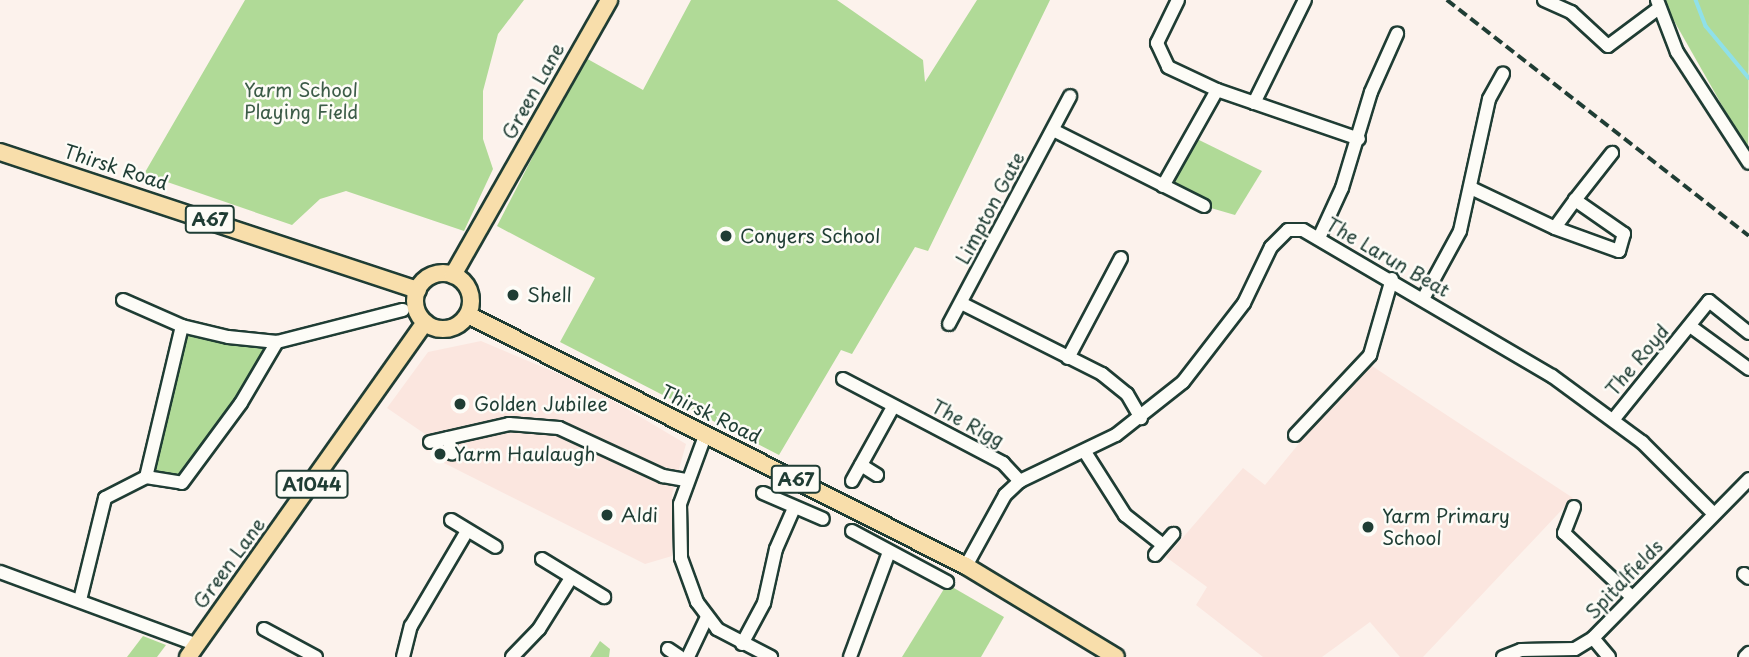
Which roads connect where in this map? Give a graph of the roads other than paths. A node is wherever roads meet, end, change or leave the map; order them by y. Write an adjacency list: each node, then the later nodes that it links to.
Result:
1 (609, 0): 23 (main road, Green Lane)
2 (1178, 0): 8 (street)
3 (1305, 0): 10 (street)
4 (1544, 0): 5 (street)
5 (1658, 4): 15 (street)
6 (1397, 34): 12 (street)
7 (1503, 74): 17 (street)
8 (1217, 90): 10 (street); 16 (street)
9 (1070, 96): 11 (street, Limpton Gate)
10 (1254, 103): 12 (street)
11 (1053, 130): 16 (street); 28 (street, Limpton Gate)
12 (1359, 139): 21 (street)
13 (0, 152): 25 (main road, Thirsk Road / A67)
14 (1612, 153): 18 (street)
15 (1749, 163)
16 (1163, 186): 19 (street)
17 (1473, 189): 20 (street); 26 (street)
18 (1575, 200): 20 (street); 20 (street)
19 (1204, 206)
20 (1555, 228)
21 (1319, 239): 24 (street, The Larun Beat); 41 (street, The Larun Beat)
22 (1121, 258): 37 (street)
23 (453, 275): 25 (main road); 30 (main road)
24 (1391, 279): 26 (street, The Larun Beat); 43 (street)
25 (418, 290): 31 (main road)
26 (1423, 299): 42 (street, The Larun Beat)
27 (123, 300): 33 (street)
28 (961, 303): 32 (street, Limpton Gate); 37 (street)
29 (403, 310): 36 (street)
30 (468, 315): 31 (main road); 44 (main road, Thirsk Road / A67)
31 (425, 322): 80 (main road, Green Lane / A1044)
32 (949, 324)
33 (182, 326): 36 (street); 51 (street)
34 (1690, 326): 35 (street, The Royd); 38 (street, The Royd); 42 (street, The Royd)
35 (1749, 333)
36 (277, 342): 51 (street)
37 (1068, 358): 41 (street)
38 (1749, 369)
39 (843, 379): 40 (street, The Rigg)
40 (893, 407): 49 (street); 55 (street, The Rigg)
41 (1141, 418): 47 (street, The Larun Beat)
42 (1613, 420): 59 (street, The Larun Beat)
43 (1299, 426)
44 (705, 436): 53 (street); 68 (main road, Thirsk Road / A67)
45 (448, 438): 46 (street); 48 (street); 53 (street)
46 (430, 442)
47 (1085, 452): 55 (street, The Larun Beat); 64 (street)
48 (452, 453)
49 (861, 465): 50 (street); 54 (street)
50 (877, 475)
51 (146, 477): 74 (street)
52 (1749, 479): 59 (street, Spitalfields)
53 (686, 480): 75 (street)
54 (852, 481)
55 (1020, 481): 68 (street, The Larun Beat)
56 (763, 492): 58 (street)
57 (1574, 507): 73 (street)
58 (794, 508): 60 (street); 78 (street)
59 (1713, 513): 73 (street, Spitalfields)
60 (823, 519)
61 (451, 520): 62 (street)
62 (467, 531): 65 (street); 83 (street)
63 (852, 531): 66 (street)
64 (1172, 534)
65 (496, 547)
66 (889, 552): 71 (street); 88 (street)
67 (542, 559): 70 (street)
68 (966, 566): 89 (main road, Thirsk Road / A67)
69 (0, 572): 74 (street)
70 (571, 578): 72 (street); 84 (street)
71 (947, 582)
72 (604, 597)
73 (1632, 597): 77 (street, Spitalfields)
74 (80, 600): 80 (street)
75 (708, 617): 78 (street); 86 (street)
76 (272, 628): 82 (street)
77 (1593, 638): 90 (street, Spitalfields); 91 (street)
78 (742, 644): 87 (street)
79 (667, 649): 85 (street)
80 (192, 651)
81 (1749, 653): 92 (street)
82 (316, 657)
83 (404, 657)
84 (512, 657)
85 (680, 657)
86 (688, 657)
87 (771, 657)
88 (850, 657)
89 (1116, 657)
90 (1503, 657)
91 (1609, 657)
92 (1745, 657)

